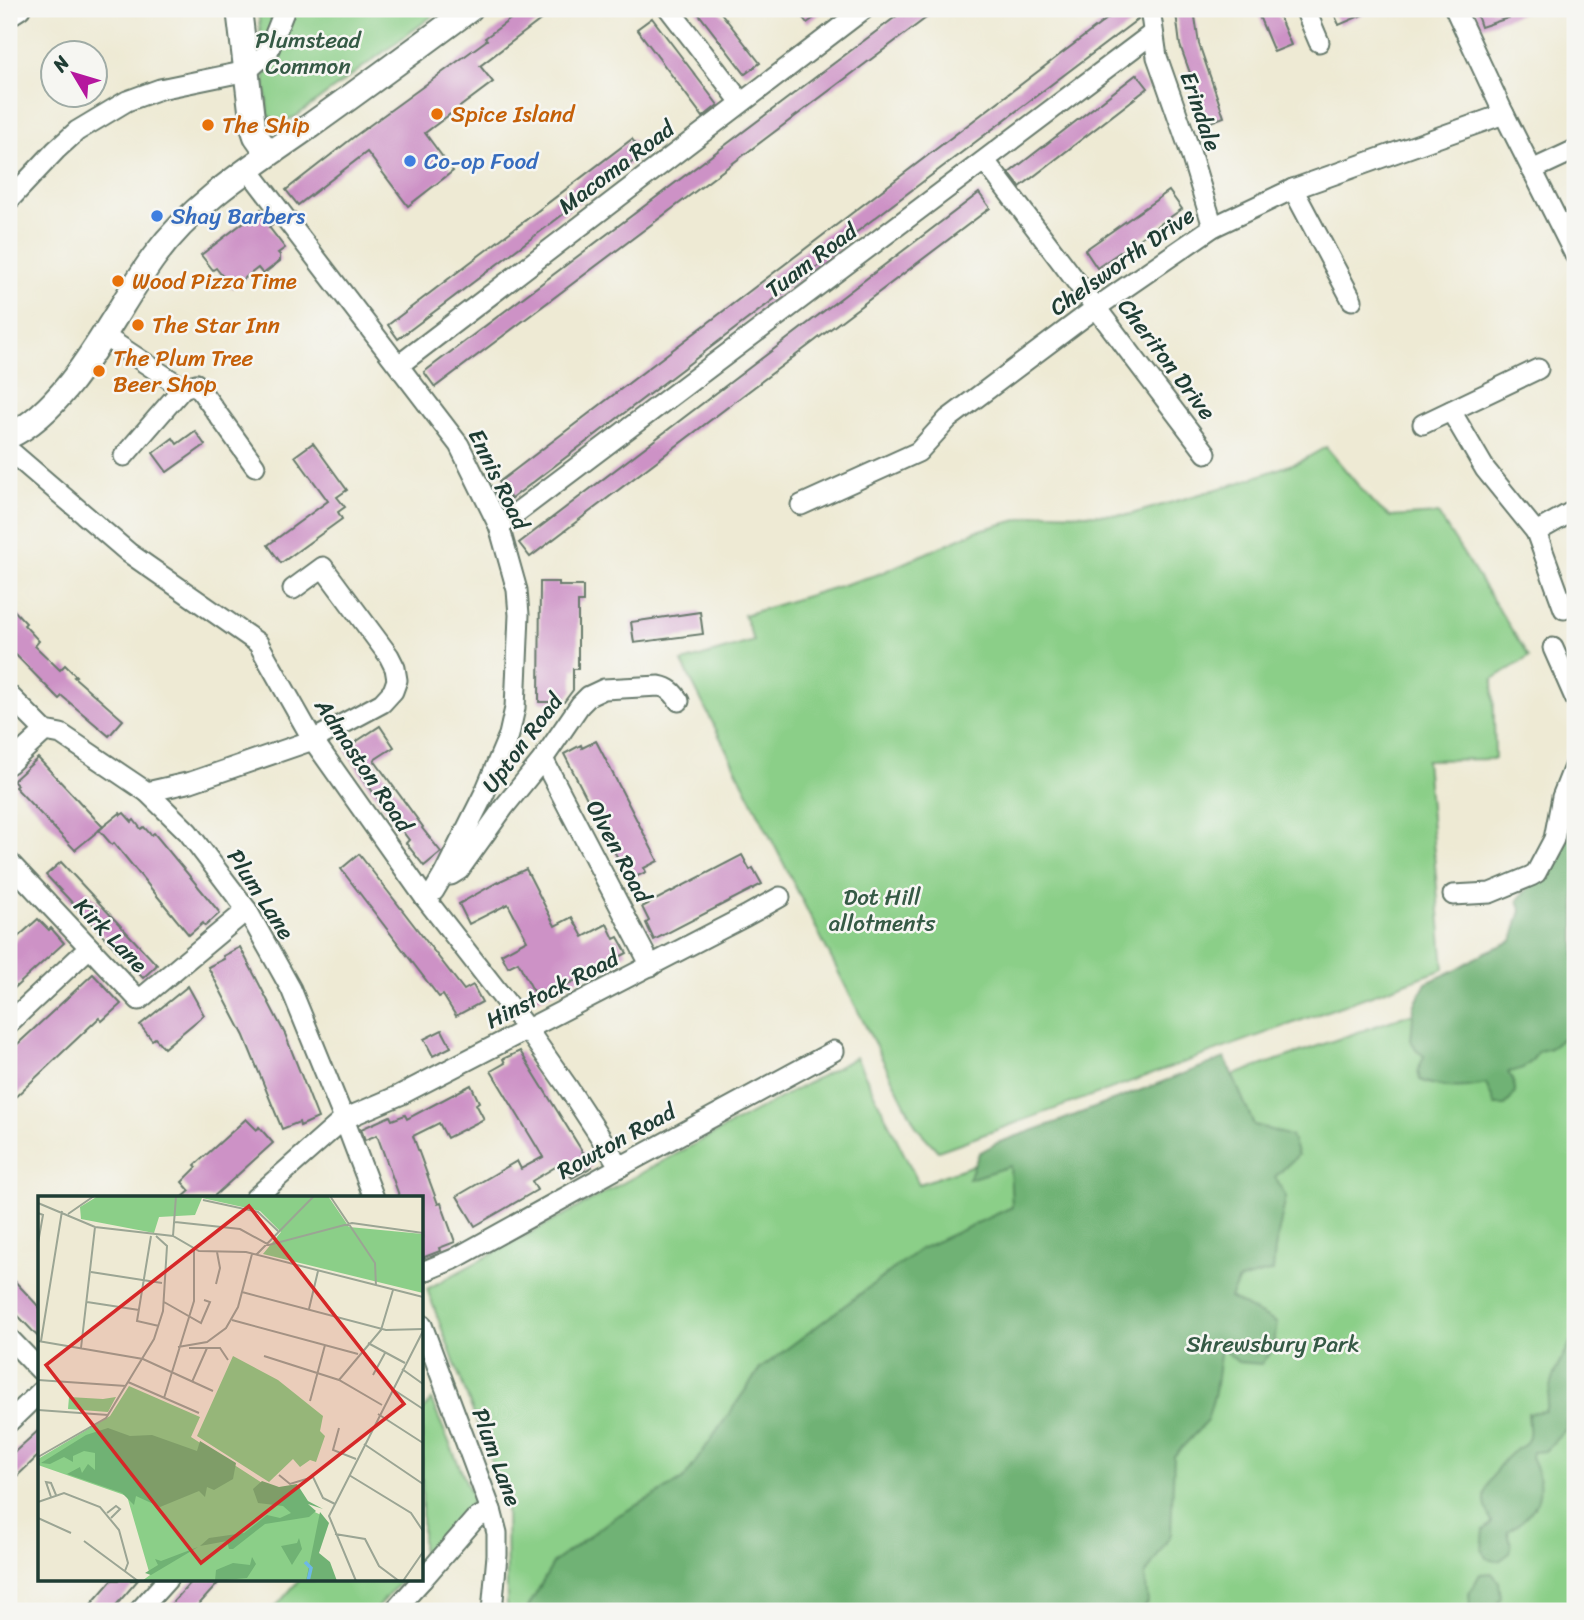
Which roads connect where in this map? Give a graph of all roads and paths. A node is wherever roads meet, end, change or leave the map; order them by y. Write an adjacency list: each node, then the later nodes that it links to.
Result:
1 (20, 9): 10 (street)
2 (239, 9): 13 (street)
3 (285, 9): 13 (street)
4 (470, 9): 17 (street)
5 (669, 9): 14 (street)
6 (864, 9): 14 (street, Macoma Road)
7 (1150, 9): 11 (street, Erindale)
8 (1305, 9): 12 (street)
9 (1455, 9): 15 (street)
10 (9, 16)
11 (1153, 33): 18 (street, Tuam Road); 23 (street, Erindale)
12 (1319, 42)
13 (247, 71): 17 (street); 22 (street)
14 (741, 102): 28 (street, Macoma Road)
15 (1504, 114): 20 (street); 21 (street, Chelsworth Drive)
16 (1575, 150): 20 (street)
17 (268, 153): 19 (street)
18 (985, 161): 26 (street, Cheriton Drive); 40 (street, Tuam Road)
19 (247, 169): 27 (street); 28 (street, Ennis Road)
20 (1532, 170): 24 (street)
21 (1293, 188): 23 (street, Chelsworth Drive); 25 (street)
22 (9, 200)
23 (1213, 227): 26 (street, Chelsworth Drive)
24 (1575, 255)
25 (1352, 300)
26 (1097, 307): 35 (street, Cheriton Drive); 38 (street, Chelsworth Drive)
27 (104, 336): 30 (street); 33 (street)
28 (399, 365): 40 (street, Ennis Road)
29 (1538, 369): 31 (street)
30 (183, 388): 36 (street); 37 (street)
31 (1451, 411): 32 (street); 41 (street)
32 (1423, 424)
33 (9, 436)
34 (9, 450): 49 (street, Admaston Road)
35 (1206, 453)
36 (124, 456)
37 (255, 466)
38 (801, 505)
39 (1575, 510): 41 (street)
40 (499, 526): 55 (street, Ennis Road)
41 (1536, 532): 43 (street)
42 (293, 589): 49 (street)
43 (1564, 608)
44 (1552, 648): 47 (street)
45 (673, 694): 50 (street, Upton Road)
46 (9, 695): 48 (street, Plum Lane)
47 (1575, 698)
48 (45, 731): 51 (street); 53 (street, Plum Lane)
49 (313, 740): 53 (street); 58 (street, Admaston Road)
50 (543, 759): 55 (street, Upton Road); 61 (street, Olven Road)
51 (9, 764)
52 (1575, 764): 56 (street)
53 (147, 792): 59 (street, Plum Lane)
54 (9, 862): 60 (street, Kirk Lane)
55 (444, 874): 58 (street, Ennis Road)
56 (1453, 895)
57 (780, 897): 61 (street, Hinstock Road)
58 (425, 898): 63 (street, Admaston Road)
59 (247, 910): 60 (street, Kirk Lane); 65 (street, Plum Lane)
60 (89, 947): 62 (street)
61 (651, 966): 63 (street, Hinstock Road)
62 (9, 1023)
63 (527, 1029): 65 (street, Hinstock Road); 66 (street, Admaston Road)
64 (834, 1051): 66 (street, Rowton Road)
65 (344, 1119): 67 (street, Hinstock Road); 68 (street, Plum Lane)
66 (620, 1167): 69 (street, Rowton Road)
67 (257, 1196)
68 (373, 1196)
69 (424, 1271)
70 (424, 1330): 75 (street, Plum Lane)
71 (9, 1338): 72 (street)
72 (38, 1368)
73 (38, 1394): 74 (street)
74 (9, 1422)
75 (492, 1510): 76 (street); 81 (street, Plum Lane)
76 (424, 1578)
77 (165, 1582): 79 (street)
78 (420, 1582): 80 (street)
79 (139, 1611)
80 (394, 1611)
81 (492, 1611)

